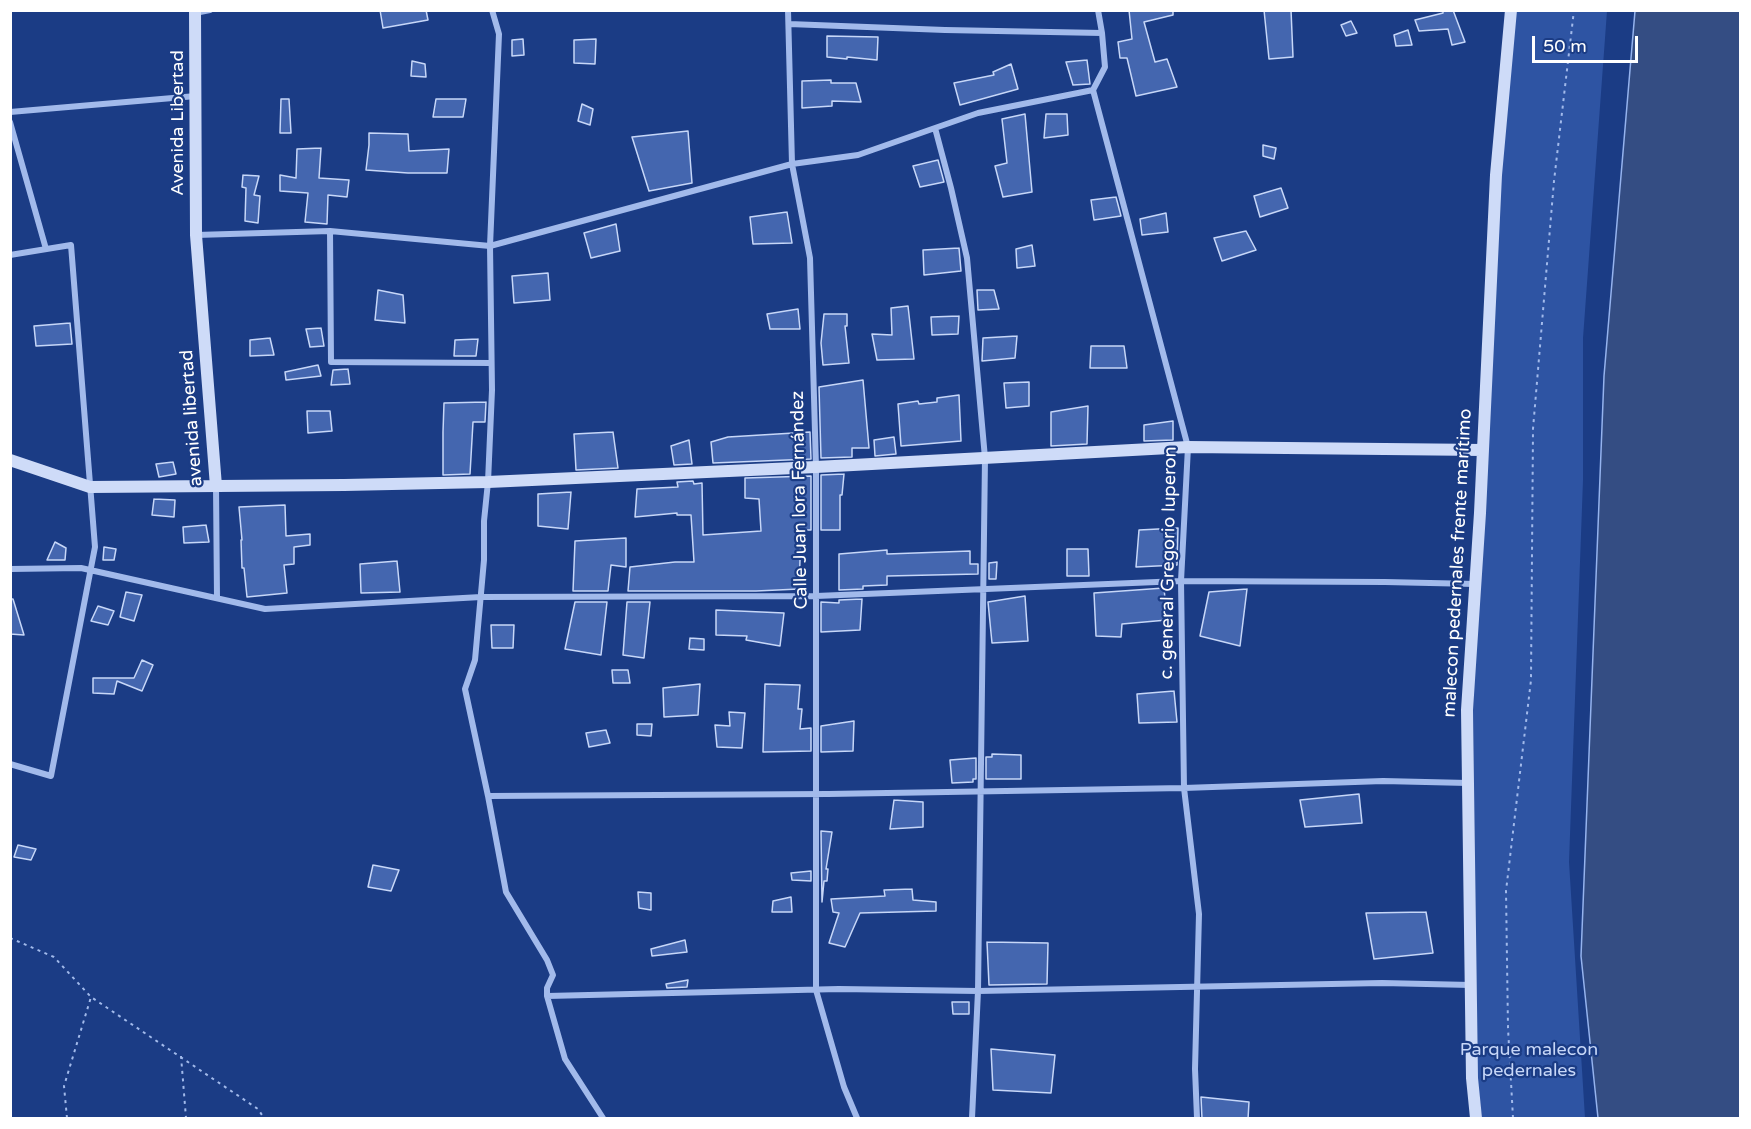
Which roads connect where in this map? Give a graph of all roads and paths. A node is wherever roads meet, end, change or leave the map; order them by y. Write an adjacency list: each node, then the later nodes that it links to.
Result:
1 (210, 10): 7 (street)
2 (492, 10): 18 (street)
3 (788, 10): 8 (street, Calle Juan lora Fernández)
4 (1098, 10): 9 (street)
5 (1511, 10): 23 (main road, malecon pedernales frente marítimo)
6 (1574, 10): 59 (path)
7 (195, 12): 11 (main road, Avenida Libertad)
8 (789, 24): 9 (street); 15 (street, Calle Juan lora Fernández)
9 (1102, 33): 10 (street)
10 (1093, 90): 14 (street); 22 (street, c. general Gregorio luperon)
11 (196, 96): 12 (street); 17 (main road, Avenida Libertad)
12 (10, 112)
13 (10, 122): 19 (street)
14 (935, 128): 15 (street); 24 (street)
15 (792, 164): 18 (street); 26 (street, Calle Juan lora Fernández)
16 (330, 231): 17 (street); 18 (street); 21 (street)
17 (196, 235): 28 (main road, avenida libertad)
18 (490, 246): 21 (street)
19 (46, 249): 20 (street); 29 (street)
20 (10, 255)
21 (491, 363): 27 (street)
22 (1188, 447): 23 (main road); 24 (main road); 32 (street, c. general Gregorio luperon)
23 (1483, 450): 33 (main road, malecon pedernales frente marítimo)
24 (985, 458): 26 (main road); 34 (street)
25 (10, 460): 29 (main road)
26 (816, 467): 27 (main road); 35 (street, Calle Juan lora Fernández)
27 (488, 482): 28 (main road); 36 (street)
28 (216, 486): 29 (main road); 37 (street, avenida libertad)
29 (90, 487): 31 (street)
30 (10, 570): 31 (street)
31 (90, 570): 37 (street); 38 (street)
32 (1181, 581): 33 (street); 34 (street); 40 (street, c. general Gregorio luperon)
33 (1475, 584): 39 (main road, malecon pedernales frente marítimo)
34 (983, 589): 35 (street); 41 (street)
35 (816, 596): 36 (street); 46 (street, Calle Juan lora Fernández)
36 (481, 597): 37 (street); 42 (street)
37 (217, 598)
38 (10, 764)
39 (1468, 783): 40 (street); 44 (main road, malecon pedernales frente marítimo)
40 (1184, 788): 41 (street); 45 (street, c. general Gregorio luperon)
41 (982, 791): 42 (street); 47 (street)
42 (488, 796): 48 (street)
43 (10, 938): 49 (path)
44 (1471, 985): 45 (street); 58 (main road, malecon pedernales frente marítimo)
45 (1197, 987): 47 (street); 57 (street, c. general Gregorio luperon)
46 (816, 990): 47 (street); 48 (street); 55 (street, Calle Juan lora Fernández)
47 (978, 991): 56 (street)
48 (548, 996): 54 (street)
49 (92, 997): 50 (path); 51 (path)
50 (181, 1056): 52 (path); 53 (path)
51 (67, 1119)
52 (186, 1119)
53 (264, 1119)
54 (603, 1119)
55 (857, 1119)
56 (972, 1119)
57 (1197, 1119)
58 (1476, 1119)
59 (1513, 1119)

